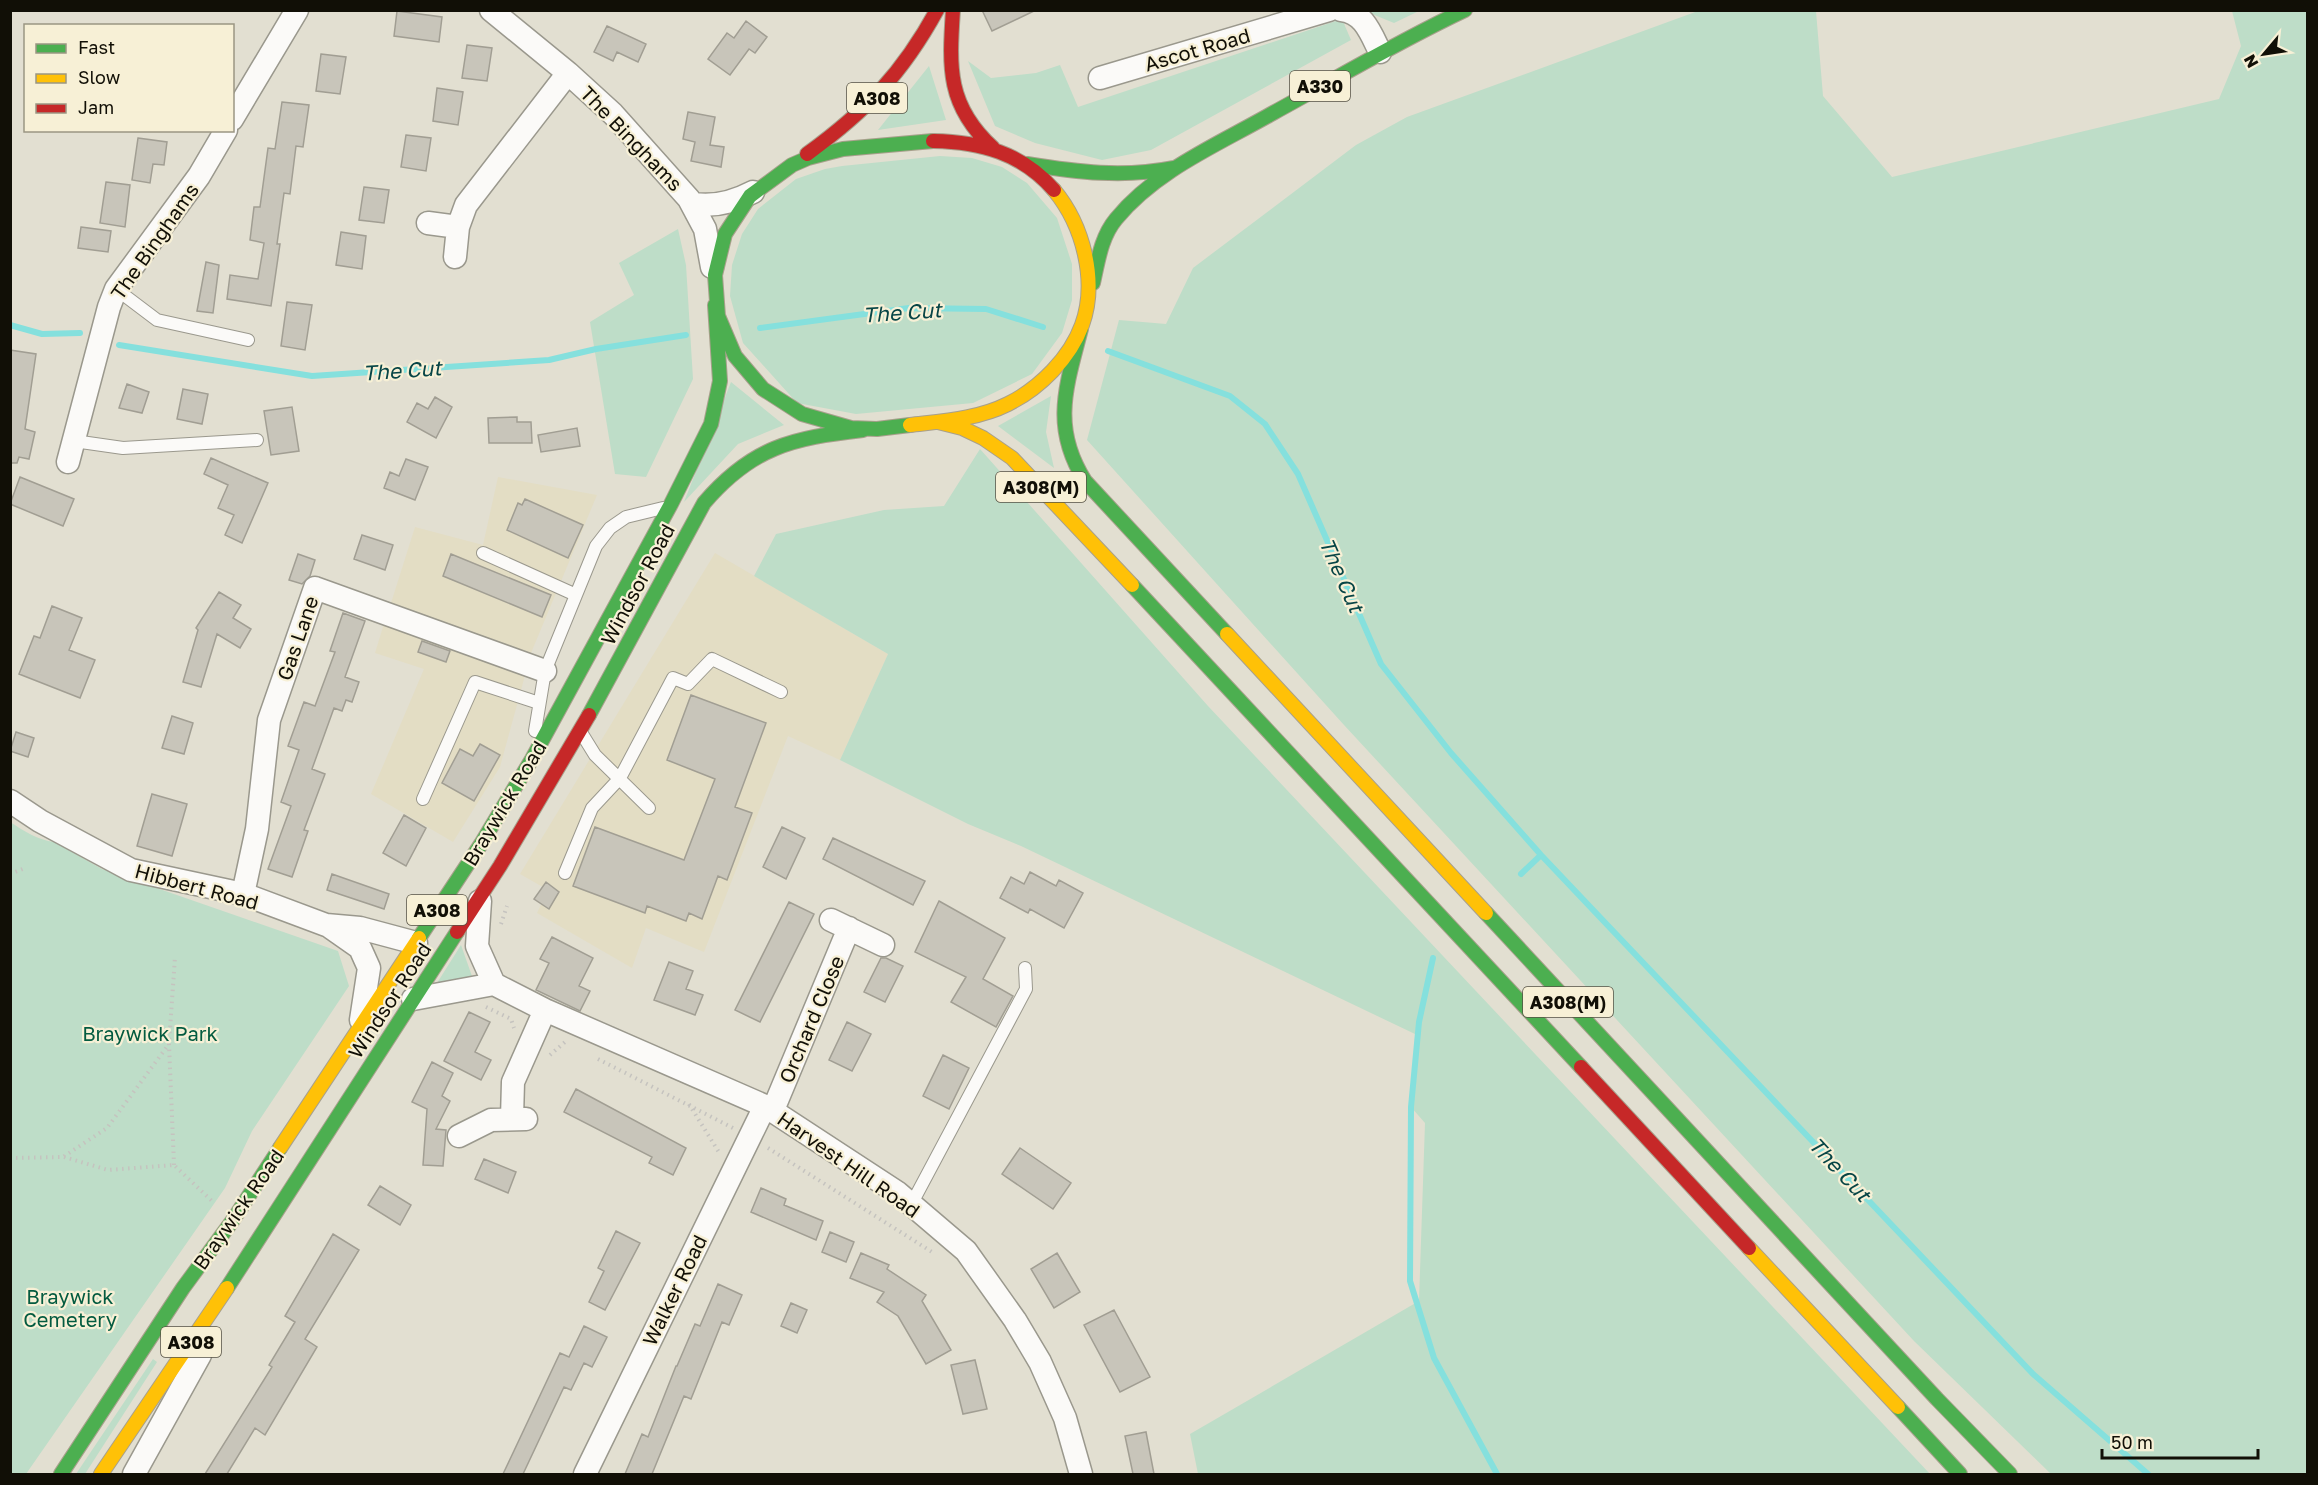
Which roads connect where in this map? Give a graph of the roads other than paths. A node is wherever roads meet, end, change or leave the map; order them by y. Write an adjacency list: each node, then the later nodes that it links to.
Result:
1 (297, 10): 11 (street)
2 (491, 10): 9 (street, The Binghams)
3 (937, 10): 14 (main road, A308)
4 (953, 10): 13 (main road)
5 (1329, 10): 10 (street, Ascot Road)
6 (1341, 10): 8 (street)
7 (1465, 10): 8 (main road, A330)
8 (1380, 52): 16 (main road, A330)
9 (568, 73): 18 (street, The Binghams); 20 (street, The Binghams)
10 (1100, 78)
11 (234, 116)
12 (225, 132): 22 (street, The Binghams)
13 (993, 147): 14 (main road); 15 (main road)
14 (794, 164): 17 (main road)
15 (1027, 164): 16 (main road, A330); 24 (main road)
16 (1178, 167): 24 (main road, A330)
17 (758, 188): 18 (street, The Binghams); 23 (main road)
18 (694, 204): 23 (street, The Binghams)
19 (428, 223): 20 (street)
20 (458, 227): 21 (street, The Binghams)
21 (455, 257)
22 (116, 289): 25 (lane); 29 (street, The Binghams)
23 (714, 297): 27 (main road); 30 (main road, Braywick Road / A308)
24 (1082, 324): 26 (main road, Windsor Road); 63 (main road, A308(M))
25 (248, 340)
26 (938, 422): 27 (main road, Windsor Road); 62 (main road, A308(M))
27 (863, 430): 36 (main road, Windsor Road / A308)
28 (257, 440): 29 (lane)
29 (71, 452)
30 (671, 504): 32 (lane); 37 (main road, Braywick Road / A308)
31 (483, 553): 32 (lane)
32 (576, 595): 33 (lane)
33 (546, 671): 35 (lane); 43 (street, Gas Lane)
34 (781, 692): 38 (lane)
35 (538, 703): 37 (lane); 39 (lane)
36 (580, 731): 38 (lane); 44 (main road, Windsor Road / A308)
37 (532, 759): 46 (main road, Braywick Road / A308)
38 (620, 778): 41 (lane); 42 (lane)
39 (423, 799)
40 (10, 801): 43 (street, Hibbert Road)
41 (649, 808)
42 (565, 873)
43 (243, 894): 45 (street, Hibbert Road)
44 (480, 896): 49 (street); 50 (main road, Windsor Road / A308)
45 (326, 925): 46 (street, Hibbert Road); 52 (street, Hibbert Road)
46 (416, 943): 52 (main road, Braywick Road / A308)
47 (883, 945): 53 (street, Orchard Close)
48 (1025, 968): 55 (lane)
49 (494, 984): 50 (street); 51 (street, Harvest Hill Road)
50 (413, 999): 56 (main road, Windsor Road / A308)
51 (545, 1010): 53 (street, Harvest Hill Road); 54 (street)
52 (360, 1027): 57 (main road, Braywick Road / A308)
53 (769, 1108): 55 (street, Harvest Hill Road); 60 (street, Walker Road)
54 (459, 1136)
55 (911, 1205): 61 (street, Harvest Hill Road)
56 (280, 1208): 58 (main road, Windsor Road / A308); 59 (street, Braywick Road)
57 (61, 1474)
58 (101, 1474)
59 (134, 1474)
60 (585, 1474)
61 (1081, 1474)
62 (1960, 1474)
63 (2010, 1474)

